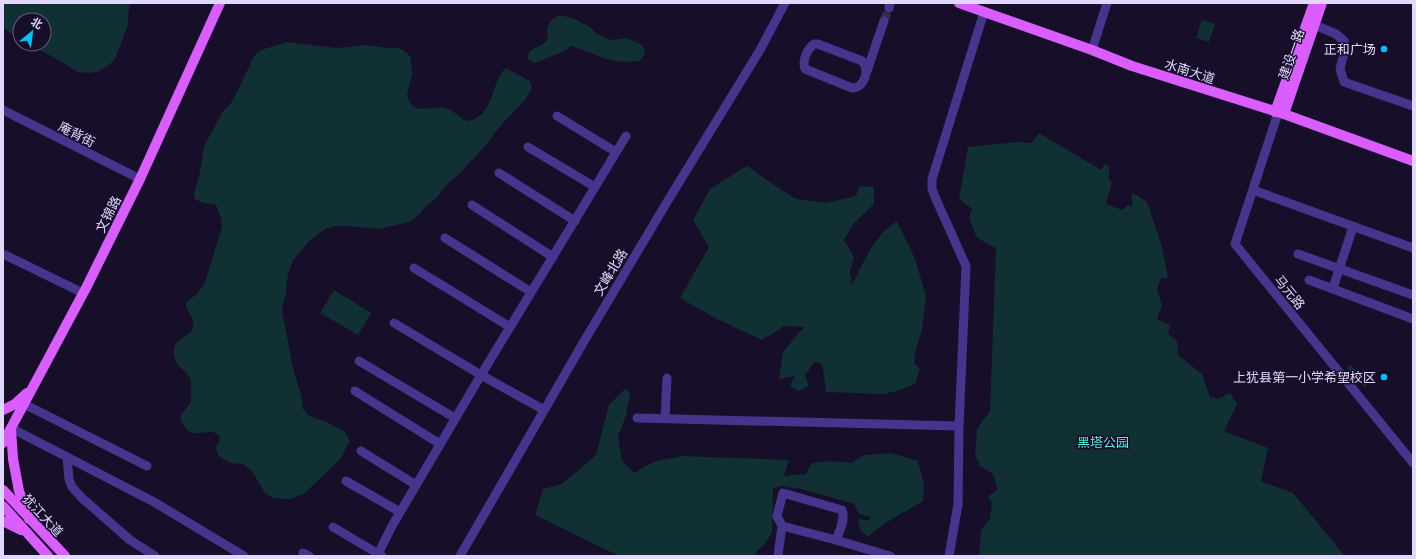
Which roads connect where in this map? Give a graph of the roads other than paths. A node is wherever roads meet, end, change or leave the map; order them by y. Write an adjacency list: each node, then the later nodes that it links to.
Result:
1 (220, 3): 21 (main road, 文锦路)
2 (785, 3): 49 (street, 文峰北路)
3 (960, 3): 7 (main road, 水南大道)
4 (1107, 3): 10 (street)
5 (1314, 3): 14 (main road)
6 (1322, 3): 9 (main road, 建设一路)
7 (984, 12): 10 (main road, 水南大道); 53 (street)
8 (884, 21): 11 (street)
9 (1315, 25): 12 (street); 14 (main road, 建设一路)
10 (1092, 50): 14 (main road, 水南大道)
11 (867, 71): 11 (street)
12 (1413, 106)
13 (3, 110): 21 (street, 庵背街)
14 (1279, 113): 19 (main road, 水南大道); 23 (street, 马元路)
15 (557, 116): 18 (street)
16 (626, 136): 18 (street)
17 (528, 147): 22 (street)
18 (616, 152): 22 (street)
19 (1413, 161)
20 (499, 173): 25 (street)
21 (140, 179): 37 (main road, 文锦路)
22 (595, 188): 25 (street)
23 (1253, 190): 26 (street); 59 (street, 马元路)
24 (472, 204): 31 (street)
25 (575, 221): 31 (street)
26 (1353, 227): 28 (street); 33 (street)
27 (445, 238): 36 (street)
28 (1413, 248)
29 (3, 254): 37 (street)
30 (1298, 254): 33 (street)
31 (553, 257): 36 (street)
32 (414, 268): 41 (street)
33 (1339, 269): 35 (street); 38 (street)
34 (1309, 280): 35 (street)
35 (1333, 288): 39 (street)
36 (531, 292): 41 (street)
37 (83, 293): 45 (main road, 文锦路)
38 (1413, 295)
39 (1413, 319)
40 (394, 323): 43 (street)
41 (510, 327): 43 (street)
42 (359, 361): 50 (street)
43 (481, 375): 49 (street); 50 (street)
44 (667, 378): 52 (street)
45 (34, 386): 47 (main road, 文锦路); 48 (main road)
46 (355, 391): 56 (street)
47 (24, 404): 54 (main road, 文锦路); 60 (street)
48 (3, 410)
49 (544, 410): 77 (street, 文峰北路)
50 (455, 418): 56 (street)
51 (637, 418): 52 (street)
52 (665, 418): 53 (street)
53 (959, 426): 80 (street)
54 (8, 433): 55 (main road, 文锦路); 58 (street); 66 (main road)
55 (3, 443)
56 (440, 444): 62 (street)
57 (360, 451): 62 (street)
58 (67, 457): 75 (street); 76 (street)
59 (1413, 463)
60 (147, 466)
61 (346, 481): 65 (street)
62 (416, 485): 65 (street)
63 (3, 490): 66 (main road, 犹江大道)
64 (3, 506): 70 (main road, 犹江大道)
65 (400, 512): 72 (street)
66 (29, 519): 74 (main road, 犹江大道)
67 (3, 521): 70 (main road)
68 (782, 526): 71 (street); 71 (street); 78 (street)
69 (333, 527): 72 (street)
70 (28, 534): 73 (main road, 犹江大道)
71 (836, 540): 79 (street)
72 (379, 555)
73 (48, 556)
74 (65, 556)
75 (155, 556)
76 (244, 556)
77 (460, 556)
78 (778, 556)
79 (890, 556)
80 (949, 556)

